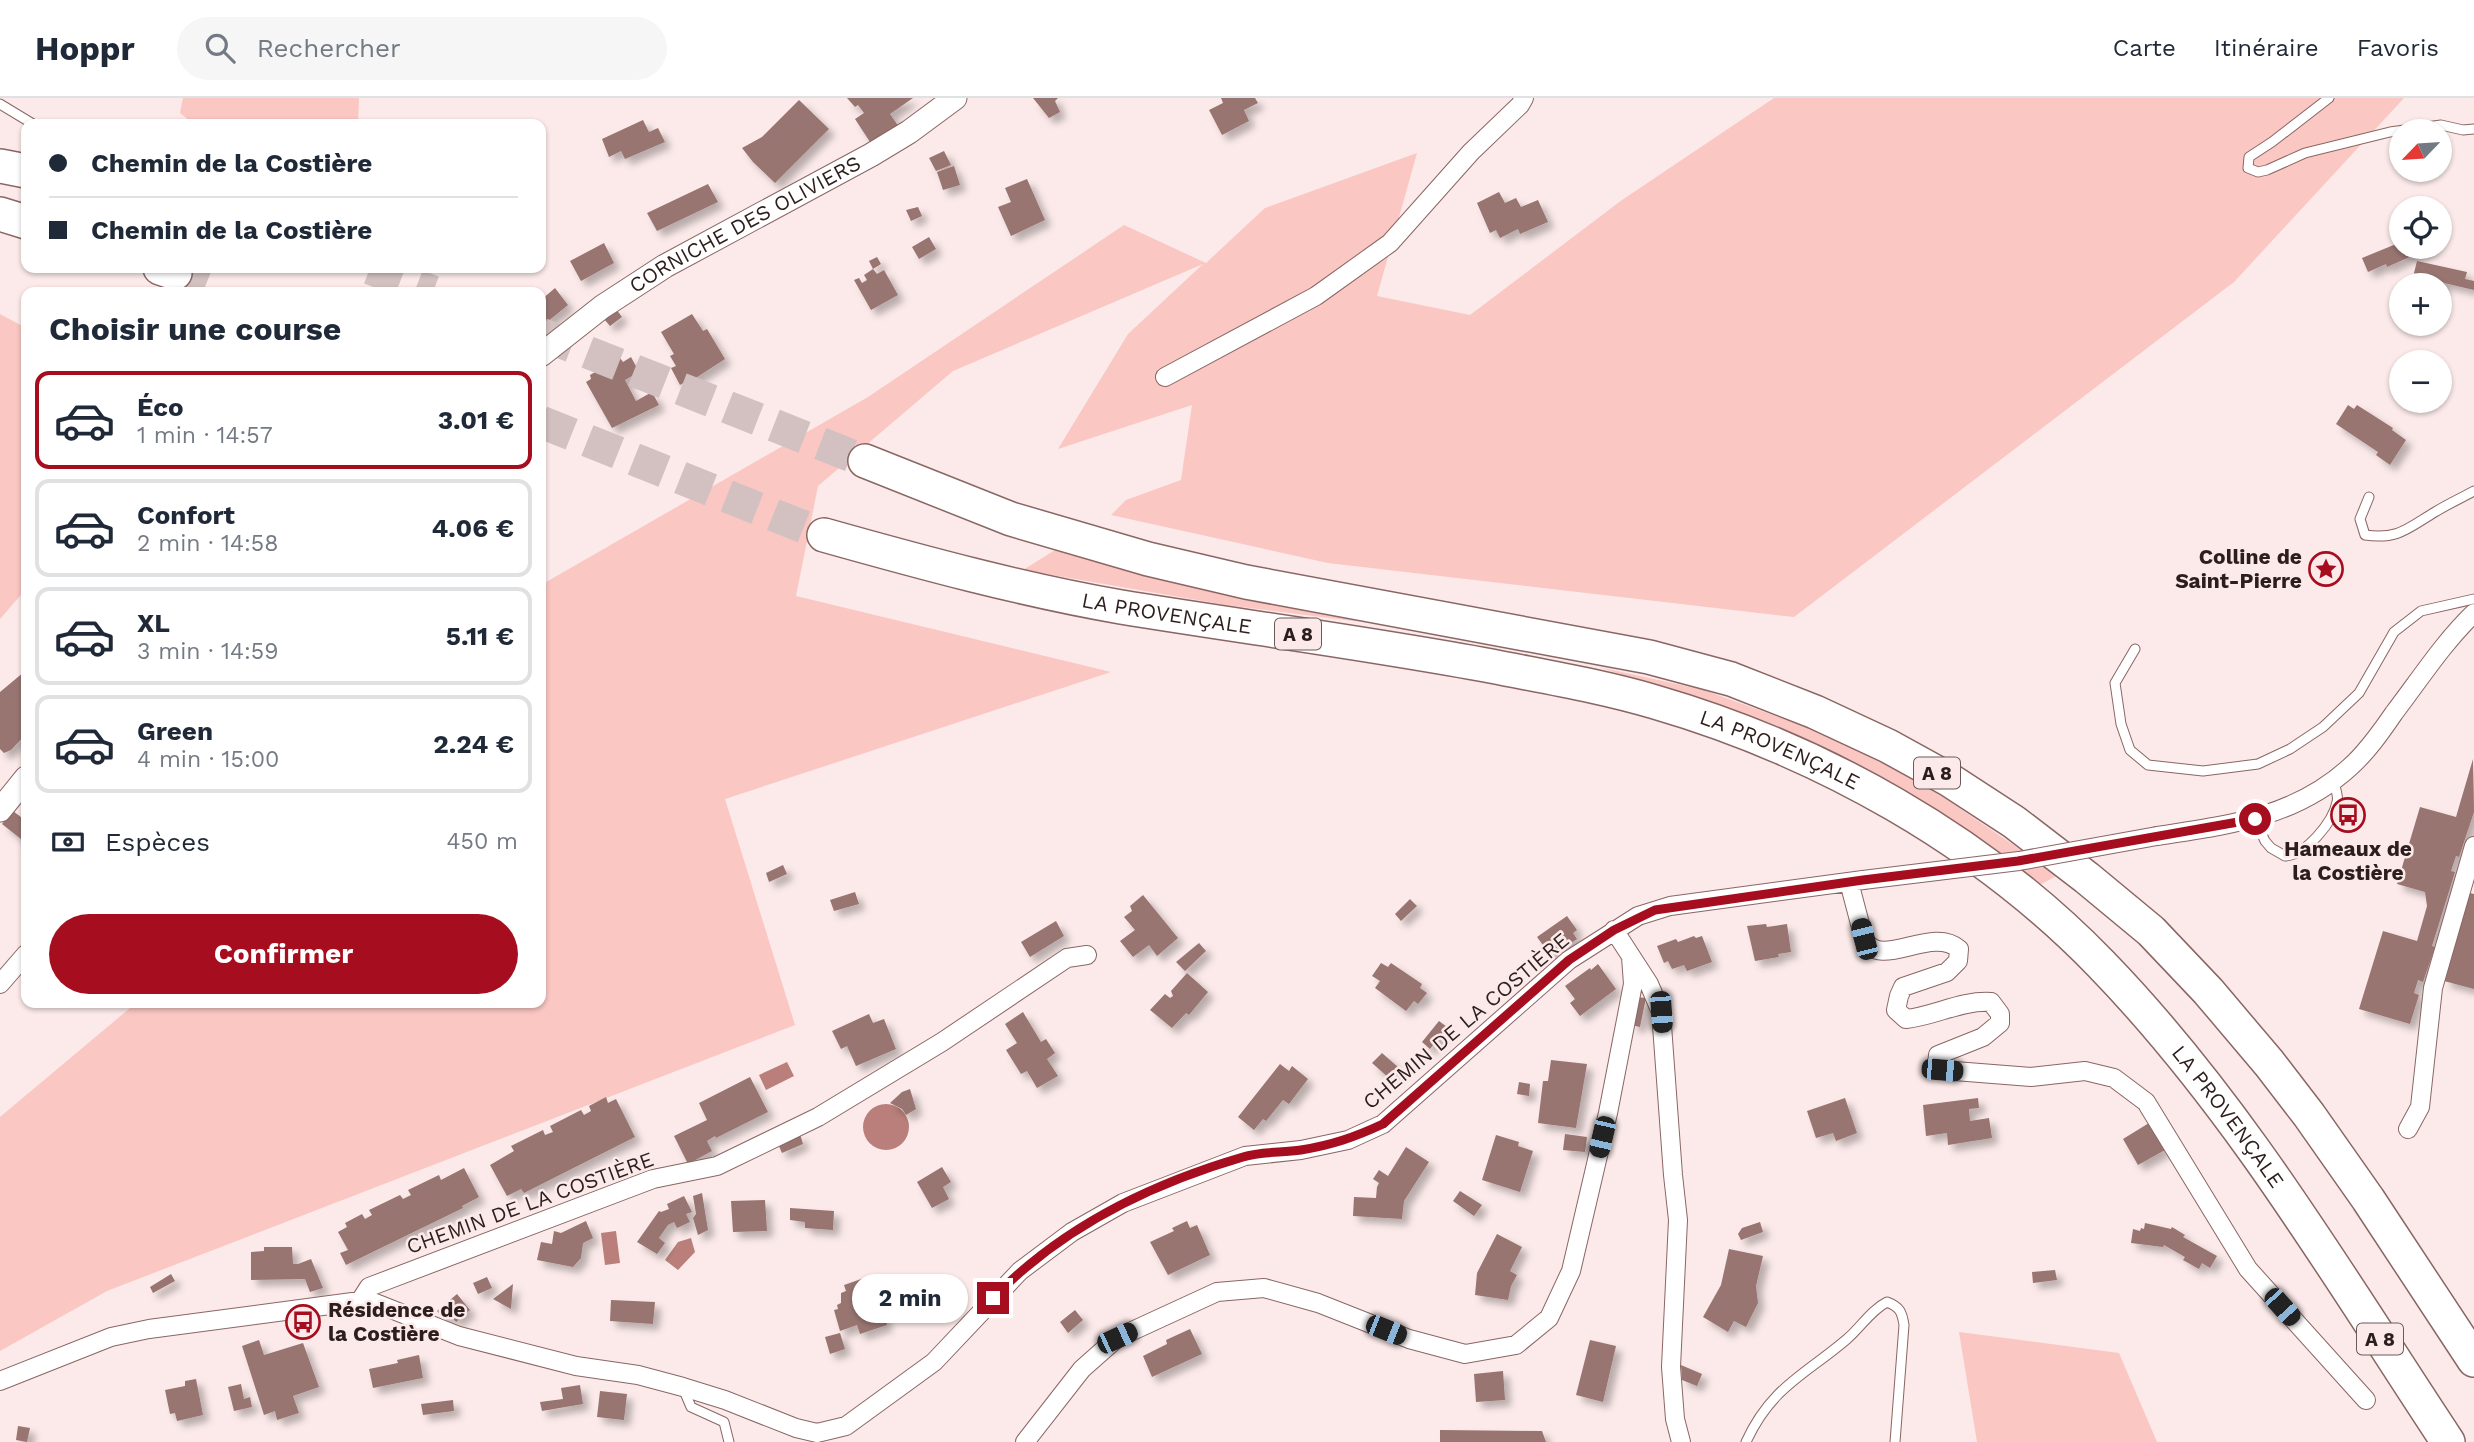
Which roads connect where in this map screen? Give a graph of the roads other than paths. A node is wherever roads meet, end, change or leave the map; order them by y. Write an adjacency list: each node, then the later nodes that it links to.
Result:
1 (955, 98): 11 (street, CORNICHE DES OLIVIERS)
2 (1524, 98): 12 (street)
3 (2329, 98): 6 (lane)
4 (0, 104): 5 (lane)
5 (25, 119)
6 (2474, 129)
7 (0, 166): 8 (highway)
8 (21, 171)
9 (0, 214): 10 (highway)
10 (21, 220)
11 (546, 351)
12 (1165, 377)
13 (865, 461): 33 (highway, LA PROVENÇALE / A 8)
14 (2474, 491): 15 (lane)
15 (2369, 497)
16 (824, 536): 42 (highway, LA PROVENÇALE / A 8)
17 (2474, 598): 19 (lane)
18 (2474, 613): 20 (street)
19 (2135, 649)
20 (2333, 781): 23 (street); 23 (lane)
21 (21, 784): 22 (street)
22 (0, 810)
23 (2255, 819): 25 (street, CHEMIN DE LA COSTIÈRE, bridge)
24 (2474, 846): 31 (street)
25 (1856, 881): 26 (street, CHEMIN DE LA COSTIÈRE); 36 (street)
26 (1614, 930): 28 (street); 35 (street, CHEMIN DE LA COSTIÈRE)
27 (1087, 954): 32 (street, CHEMIN DE LA COSTIÈRE)
28 (1630, 957): 38 (street); 39 (street)
29 (21, 960): 30 (street)
30 (0, 984)
31 (2408, 1129)
32 (360, 1301): 34 (street, CHEMIN DE LA COSTIÈRE); 35 (street, CHEMIN DE LA COSTIÈRE)
33 (2474, 1360)
34 (0, 1381)
35 (682, 1387): 37 (lane)
36 (2366, 1400)
37 (729, 1442)
38 (1025, 1442)
39 (1681, 1442)
40 (1745, 1442): 41 (lane)
41 (1895, 1442)
42 (2448, 1442)

